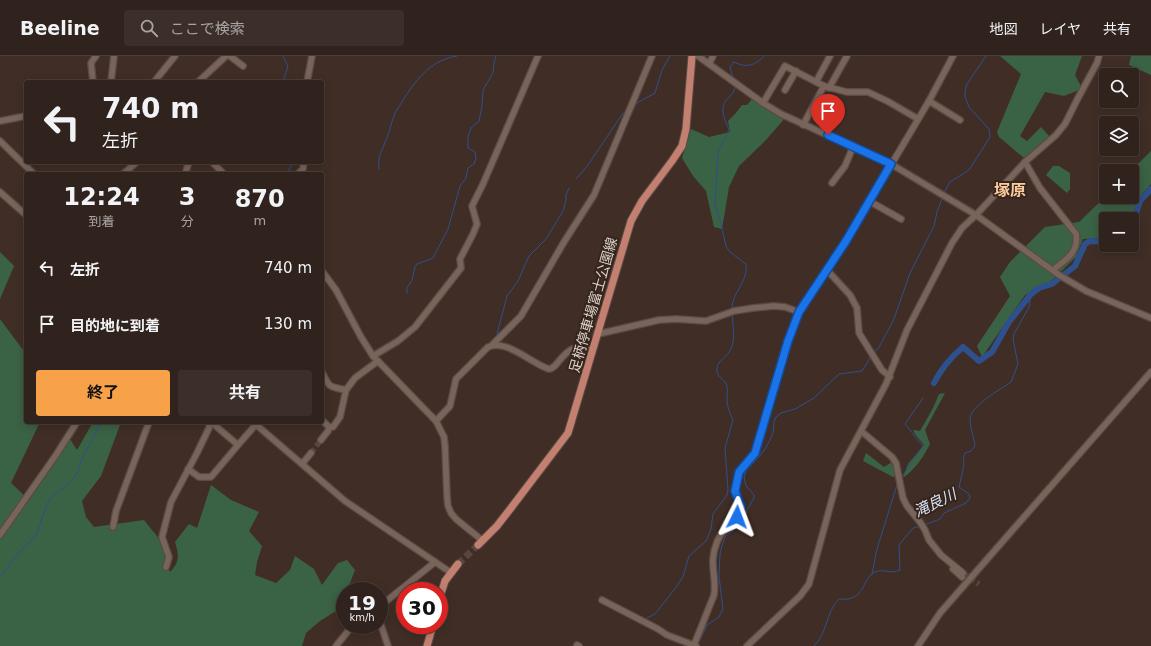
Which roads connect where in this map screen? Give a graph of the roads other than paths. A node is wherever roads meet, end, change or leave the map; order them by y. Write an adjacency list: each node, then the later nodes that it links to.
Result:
1 (96, 56): 19 (street)
2 (114, 56): 20 (street)
3 (175, 56): 21 (street)
4 (226, 56): 22 (street)
5 (230, 56): 17 (street)
6 (312, 56): 23 (street)
7 (538, 56): 57 (street)
8 (652, 56): 55 (street)
9 (692, 56): 54 (main road, 足柄停車場富士公園線)
10 (698, 56): 16 (street)
11 (713, 56): 16 (street)
12 (830, 56): 24 (street)
13 (847, 56): 25 (street)
14 (953, 56): 27 (street)
15 (1099, 56): 36 (street)
16 (709, 64): 28 (street)
17 (243, 66)
18 (796, 71): 24 (street); 26 (street); 28 (street)
19 (93, 80)
20 (111, 80)
21 (156, 80)
22 (200, 80)
23 (307, 80)
24 (816, 82): 25 (street)
25 (827, 87): 30 (street); 33 (street)
26 (785, 90)
27 (929, 101): 30 (street); 31 (street)
28 (763, 104): 33 (street)
29 (24, 116): 32 (street)
30 (918, 119): 39 (street)
31 (960, 120)
32 (0, 121)
33 (803, 125): 35 (street)
34 (0, 142): 40 (street)
35 (854, 147): 39 (street); 43 (street)
36 (1025, 162): 47 (street); 50 (street)
37 (135, 164): 41 (street)
38 (214, 164): 42 (street)
39 (891, 164): 45 (street); 47 (street)
40 (32, 172)
41 (125, 172)
42 (222, 172)
43 (832, 183)
44 (0, 192): 46 (street)
45 (869, 201): 48 (street); 49 (street)
46 (24, 213)
47 (976, 215): 50 (street); 61 (street)
48 (901, 219)
49 (827, 270): 52 (street); 61 (street)
50 (1053, 270): 53 (street)
51 (324, 274): 57 (street)
52 (799, 312): 54 (street); 95 (street)
53 (1151, 318)
54 (598, 334): 56 (main road, 足柄停車場富士公園線)
55 (493, 344): 56 (street); 63 (street)
56 (593, 349): 80 (main road, 足柄停車場富士公園線)
57 (372, 356): 58 (street)
58 (378, 362): 62 (street); 63 (street)
59 (1151, 372): 97 (street)
60 (324, 376): 62 (street)
61 (890, 377): 72 (street)
62 (346, 390): 71 (street)
63 (436, 421): 80 (street)
64 (324, 422): 71 (street)
65 (76, 424): 79 (street)
66 (148, 424): 78 (street)
67 (210, 424): 77 (street)
68 (212, 424): 74 (street)
69 (255, 424): 74 (street)
70 (257, 424): 76 (street)
71 (329, 427): 73 (street)
72 (861, 431): 85 (street); 96 (street)
73 (321, 440)
74 (238, 445): 77 (street)
75 (311, 453): 76 (street)
76 (302, 464): 81 (street)
77 (188, 469): 83 (street)
78 (113, 527)
79 (0, 535)
80 (481, 543)
81 (435, 562): 84 (street); 87 (street)
82 (458, 564): 84 (main road)
83 (166, 567)
84 (450, 572): 86 (main road)
85 (962, 575)
86 (445, 582)
87 (388, 599)
88 (602, 600): 95 (street)
89 (346, 634): 92 (street)
90 (384, 634): 93 (street)
91 (430, 634): 94 (main road)
92 (336, 646)
93 (388, 646)
94 (427, 646)
95 (695, 646)
96 (748, 646)
97 (918, 646)

